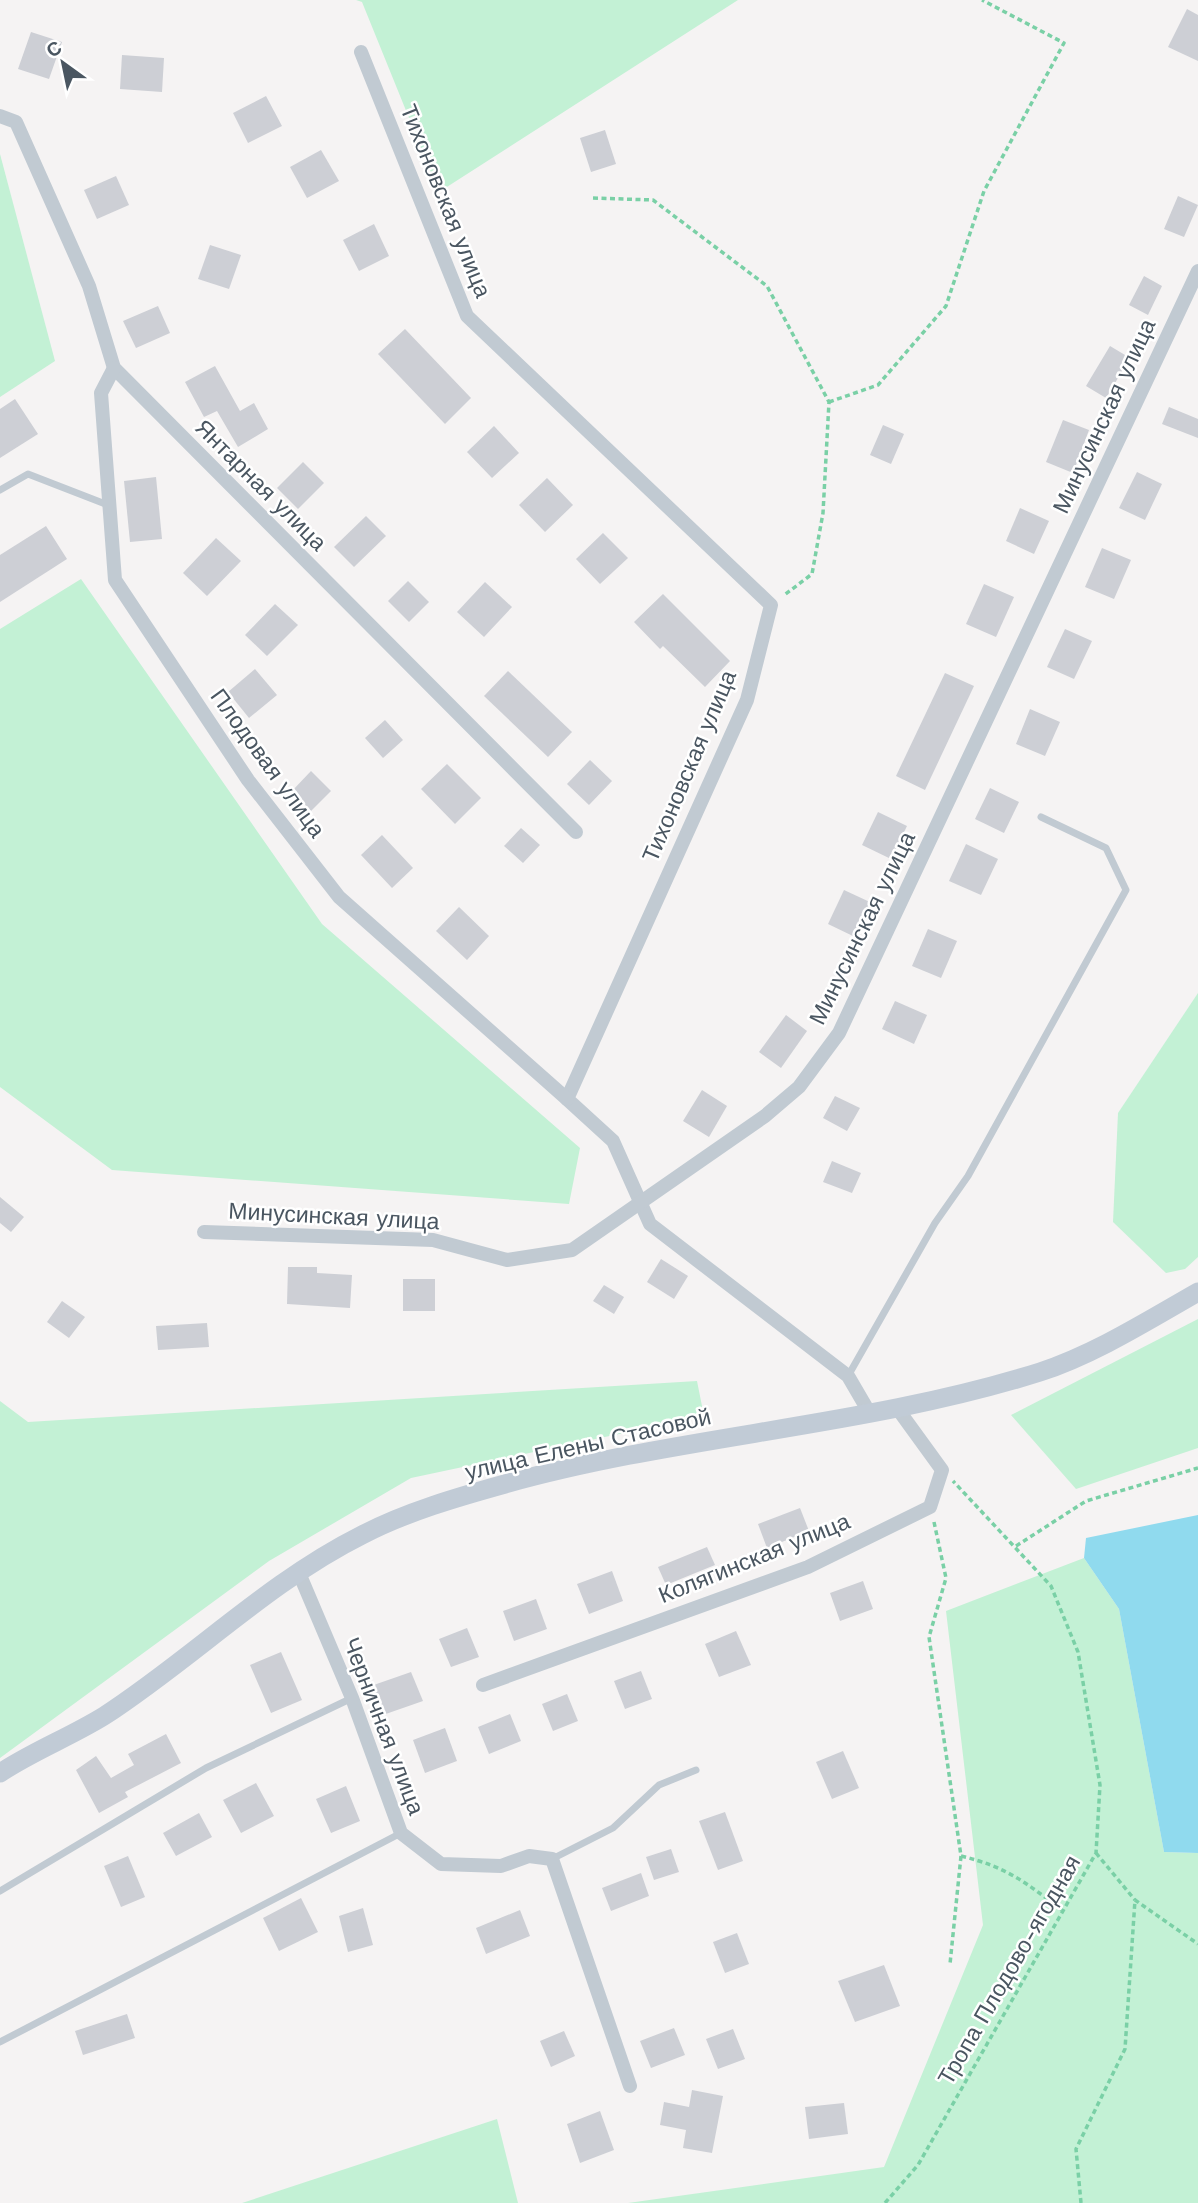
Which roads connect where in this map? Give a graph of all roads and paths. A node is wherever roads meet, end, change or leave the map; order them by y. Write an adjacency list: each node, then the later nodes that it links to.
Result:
1 (982, 0): 7 (path)
2 (362, 52): 10 (street, Тихоновская улица)
3 (0, 116): 6 (street, Янтарная улица)
4 (593, 198): 7 (path)
5 (1198, 271): 14 (street, Минусинская улица)
6 (114, 368): 9 (street, Плодовая улица); 12 (street, Янтарная улица)
7 (829, 402): 10 (path)
8 (0, 490): 9 (lane)
9 (108, 505): 13 (street, Плодовая улица)
10 (771, 605): 13 (street, Тихоновская улица)
11 (1041, 817): 17 (lane)
12 (576, 832)
13 (567, 1099): 14 (street)
14 (640, 1201): 15 (street, Минусинская улица); 17 (street)
15 (204, 1232)
16 (1198, 1292): 18 (main road, улица Елены Стасовой)
17 (848, 1376): 19 (street)
18 (897, 1408): 19 (main road, улица Елены Стасовой); 21 (street)
19 (869, 1412): 24 (main road, улица Елены Стасовой)
20 (1198, 1468): 23 (path)
21 (942, 1470): 22 (street); 23 (path, Тропа Плодово-ягодная)
22 (930, 1507): 25 (street, Колягинская улица); 31 (path)
23 (1016, 1546): 30 (path, Тропа Плодово-ягодная)
24 (299, 1573): 26 (street, Черничная улица); 28 (main road, улица Елены Стасовой)
25 (483, 1685)
26 (352, 1698): 29 (street, Черничная улица); 33 (lane)
27 (696, 1770): 32 (lane)
28 (0, 1773)
29 (401, 1833): 32 (street, Черничная улица); 38 (lane)
30 (1096, 1853): 34 (path); 35 (path, Тропа Плодово-ягодная)
31 (961, 1856): 35 (path); 37 (path)
32 (552, 1859): 39 (street)
33 (0, 1891)
34 (1135, 1900): 36 (path); 41 (path)
35 (1064, 1912): 40 (path, Тропа Плодово-ягодная)
36 (1198, 1944)
37 (950, 1964)
38 (0, 2042)
39 (630, 2086)
40 (885, 2203)
41 (1081, 2203)

